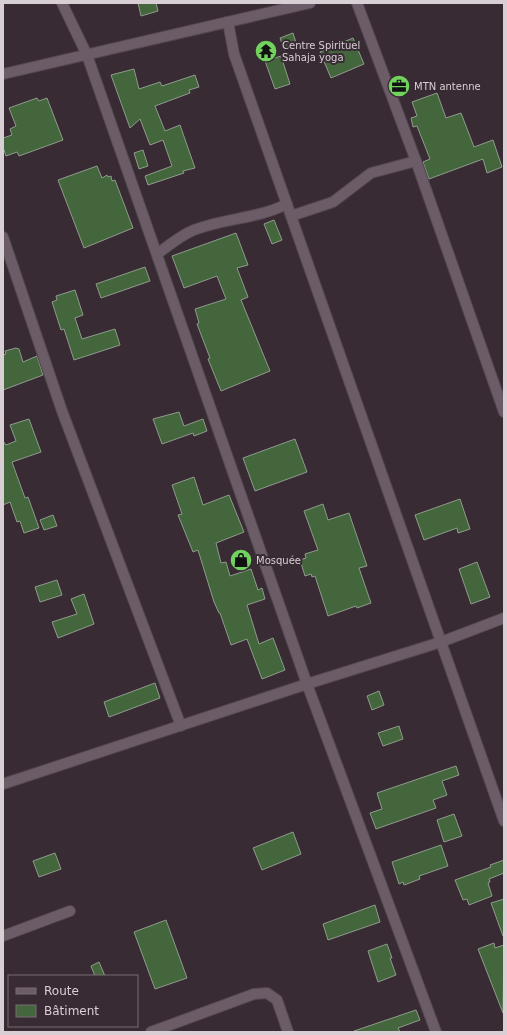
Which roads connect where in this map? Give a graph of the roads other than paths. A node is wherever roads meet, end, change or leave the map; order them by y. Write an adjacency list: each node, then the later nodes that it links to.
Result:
1 (62, 3): 5 (street)
2 (310, 3): 4 (street)
3 (356, 3): 7 (street)
4 (228, 22): 5 (street); 8 (street)
5 (87, 55): 6 (street); 11 (street)
6 (3, 74)
7 (416, 161): 9 (street); 12 (street)
8 (287, 204): 9 (street); 11 (street)
9 (291, 216): 14 (street)
10 (3, 238): 16 (street)
11 (157, 254): 15 (street)
12 (504, 412)
13 (504, 618): 14 (street)
14 (441, 642): 15 (street); 18 (street)
15 (307, 684): 16 (street); 23 (street)
16 (181, 726): 17 (street)
17 (3, 784)
18 (504, 821)
19 (70, 911): 20 (street)
20 (3, 936)
21 (151, 1032): 22 (street)
22 (288, 1032)
23 (436, 1032)

